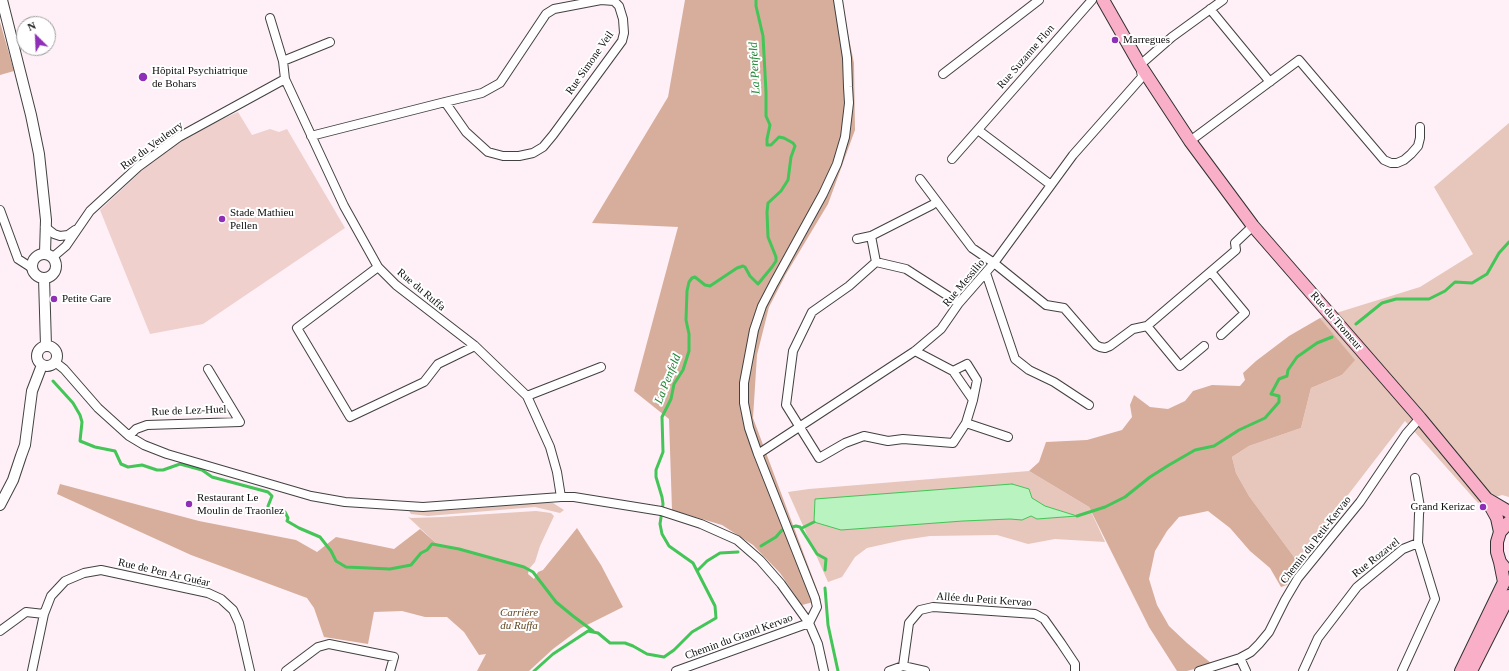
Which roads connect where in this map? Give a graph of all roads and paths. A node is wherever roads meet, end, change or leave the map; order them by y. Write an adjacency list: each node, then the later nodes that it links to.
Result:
1 (2, 0): 28 (street)
2 (838, 0): 60 (street)
3 (1039, 0): 13 (street)
4 (1092, 0): 19 (street, Rue Suzanne Flon)
5 (1098, 0): 14 (main road, Rue du Tromeur)
6 (1103, 0): 12 (main road, Rue du Tromeur)
7 (1223, 0): 8 (street)
8 (1210, 8): 12 (street); 16 (street)
9 (270, 18): 11 (street, Rue du Ruffa)
10 (330, 42): 11 (street)
11 (283, 61): 15 (street, Rue du Ruffa)
12 (1140, 65): 14 (street); 21 (main road, Rue du Tromeur)
13 (943, 74)
14 (1142, 77): 21 (main road, Rue du Tromeur); 24 (street, Rue Messilio)
15 (285, 79): 20 (street, Rue du Ruffa); 29 (street, Rue du Veuleury)
16 (1270, 82): 18 (street); 21 (street)
17 (445, 102): 17 (street, Rue Simone Veil); 20 (street, Rue Simone Veil)
18 (1420, 127)
19 (978, 130): 22 (street, Rue Suzanne Flon); 24 (street)
20 (311, 136): 35 (street, Rue du Ruffa)
21 (1190, 141): 27 (main road, Rue du Tromeur)
22 (952, 159)
23 (920, 179): 34 (street)
24 (1051, 185): 34 (street, Rue Messilio)
25 (932, 205): 30 (street)
26 (1, 216): 36 (street)
27 (1253, 226): 37 (street); 55 (main road, Rue du Tromeur)
28 (46, 227): 29 (street); 32 (street)
29 (76, 230): 32 (street, Rue du Veuleury)
30 (871, 236): 31 (street); 33 (street)
31 (857, 239)
32 (49, 255): 36 (street); 39 (street)
33 (876, 262): 40 (street); 57 (street)
34 (994, 263): 38 (street, Rue Messilio); 41 (street)
35 (378, 267): 44 (street, Rue du Ruffa); 44 (street)
36 (32, 268): 39 (street)
37 (1211, 272): 41 (street); 42 (street)
38 (986, 273): 40 (street, Rue Messilio); 54 (street)
39 (44, 278): 43 (street)
40 (960, 303): 46 (street, Rue Messilio)
41 (1147, 326): 45 (street)
42 (1221, 335)
43 (46, 346): 47 (street); 48 (street)
44 (475, 346): 52 (street, Rue du Ruffa)
45 (1204, 346)
46 (915, 351): 51 (street); 57 (street, Rue Messilio)
47 (55, 362): 48 (street); 58 (street)
48 (42, 366): 64 (street)
49 (601, 367): 52 (street)
50 (208, 369): 58 (street, Rue de Lez-Huel)
51 (953, 371): 53 (street); 53 (street)
52 (527, 396): 62 (street, Rue du Ruffa)
53 (973, 400): 56 (street)
54 (1089, 405)
55 (1420, 418): 63 (main road, Rue du Tromeur); 75 (street, Chemin du Petit-Kervao)
56 (966, 423): 57 (street); 59 (street)
57 (800, 427): 60 (street, Rue Messilio)
58 (129, 436): 62 (street)
59 (1008, 437)
60 (758, 454): 73 (street)
61 (1415, 478): 68 (street)
62 (561, 497): 73 (street)
63 (1486, 498): 65 (main road, Rue du Tromeur); 67 (main road, Rue du Tromeur)
64 (0, 505)
65 (1509, 512)
66 (1509, 522): 67 (main road)
67 (1500, 532): 69 (main road)
68 (1418, 543): 88 (street, Rue Rozavel); 89 (street, Rue Rozavel)
69 (1500, 562): 70 (main road); 90 (main road)
70 (1509, 572)
71 (1509, 596): 91 (main road)
72 (44, 614): 74 (street); 77 (street, Rue de Pen Ar Guéar); 78 (street, Rue de Pen Ar Guéar)
73 (809, 623): 81 (street, Chemin du Grand Kervao); 82 (street)
74 (0, 631)
75 (1240, 658): 86 (street, Chemin du Petit-Kervao); 87 (street)
76 (903, 666): 83 (street); 84 (street); 85 (street, Allée du Petit Kervao)
77 (32, 671)
78 (250, 671)
79 (286, 671): 80 (street)
80 (390, 671)
81 (676, 671)
82 (824, 671)
83 (889, 671)
84 (925, 671)
85 (1075, 671)
86 (1199, 671)
87 (1246, 671)
88 (1303, 671)
89 (1402, 671)
90 (1461, 671)
91 (1471, 671)

